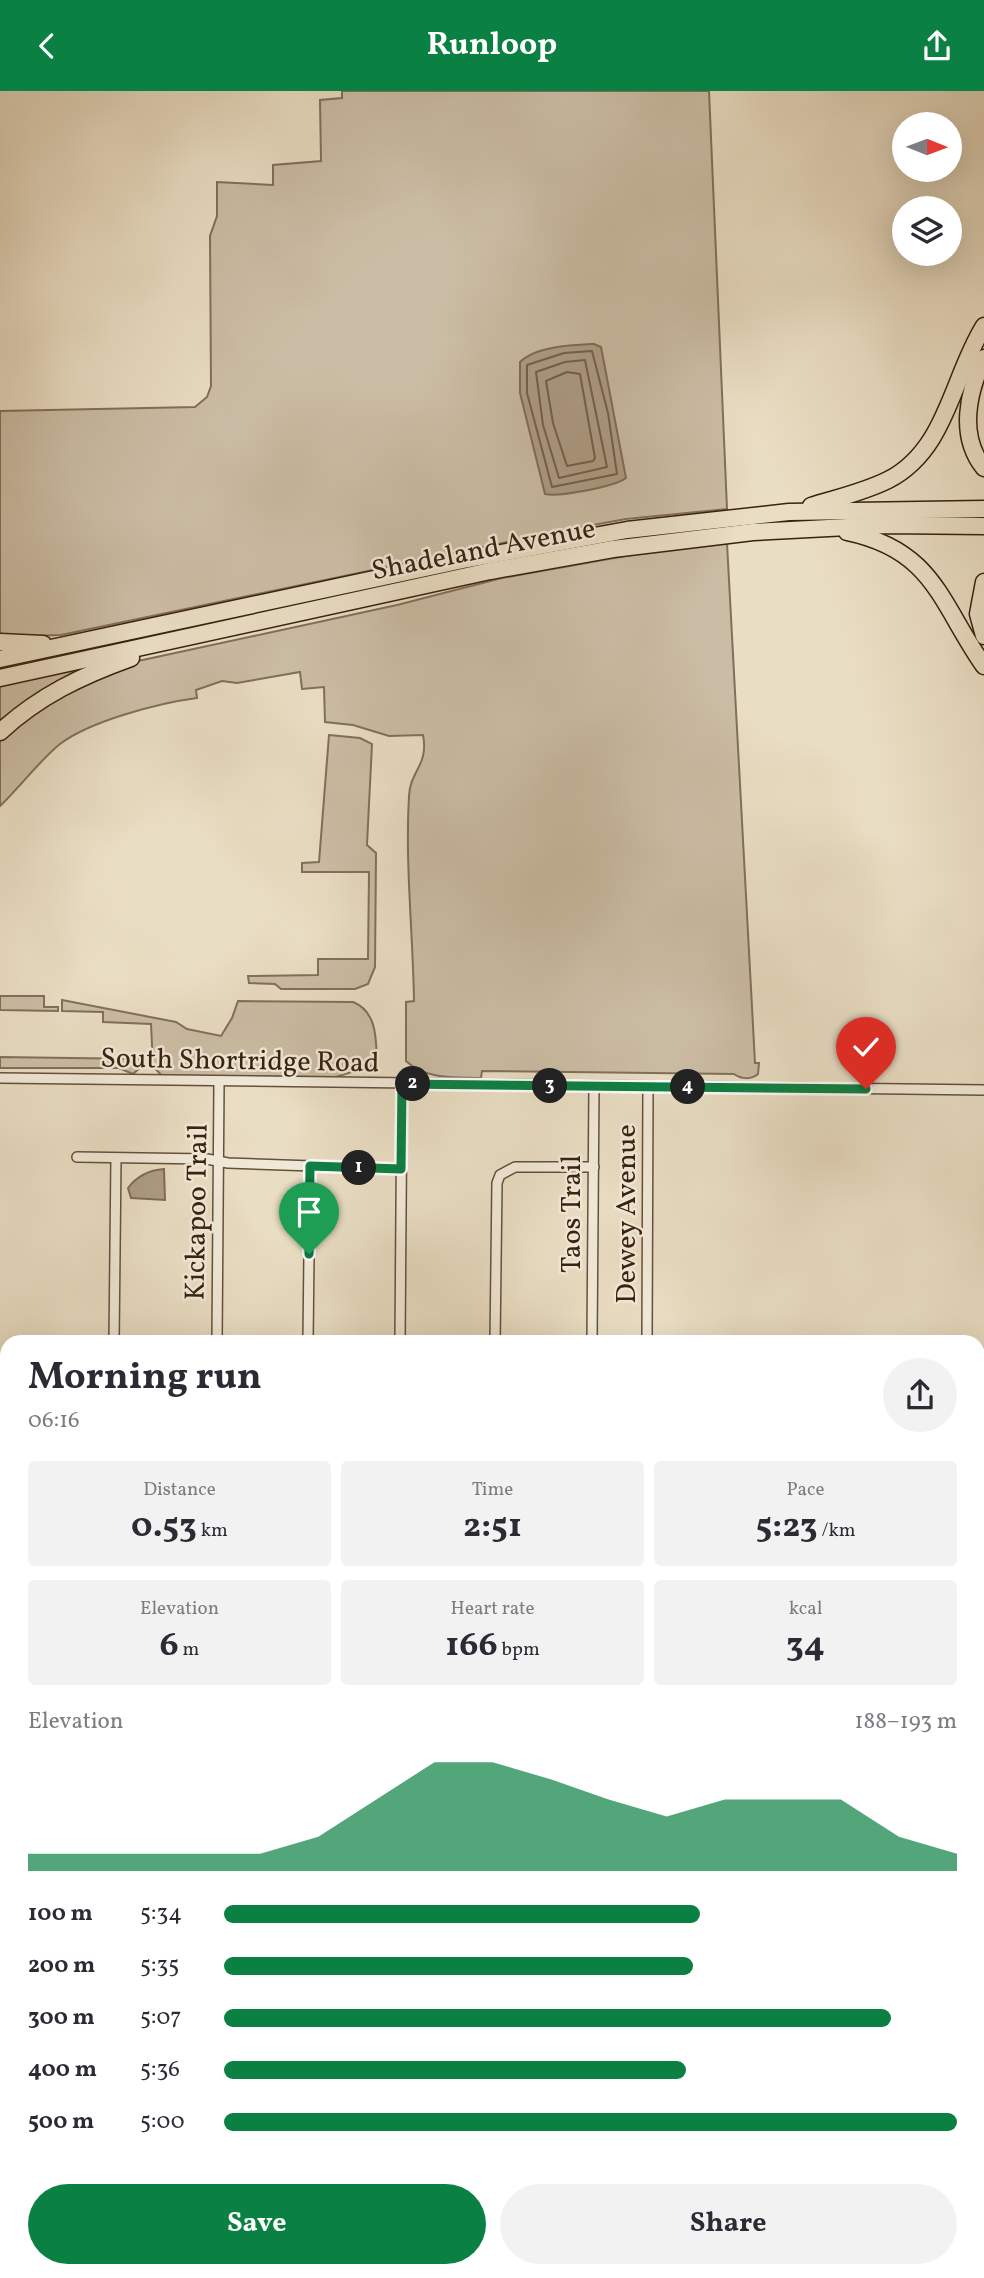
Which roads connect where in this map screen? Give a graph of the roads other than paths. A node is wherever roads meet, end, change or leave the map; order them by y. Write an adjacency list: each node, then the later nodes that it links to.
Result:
1 (984, 326): 5 (highway)
2 (984, 358): 3 (highway)
3 (984, 468)
4 (984, 509): 5 (highway, Shadeland Avenue)
5 (789, 512): 12 (highway, Shadeland Avenue)
6 (984, 526): 7 (highway, Shadeland Avenue)
7 (820, 528): 10 (highway, Shadeland Avenue); 14 (highway)
8 (984, 582): 9 (highway)
9 (984, 636)
10 (185, 638): 15 (highway, Shadeland Avenue); 16 (highway)
11 (0, 642): 12 (highway)
12 (63, 646): 13 (highway, Shadeland Avenue)
13 (0, 659)
14 (984, 666)
15 (0, 678)
16 (0, 732)
17 (0, 1078): 18 (street, South Shortridge Road)
18 (219, 1082): 19 (street, South Shortridge Road); 25 (street, Kickapoo Trail)
19 (402, 1084): 20 (street, South Shortridge Road); 28 (street)
20 (594, 1087): 21 (street, South Shortridge Road); 27 (street, Taos Trail)
21 (648, 1087): 22 (street, South Shortridge Road); 35 (street, Dewey Avenue)
22 (984, 1090)
23 (77, 1157): 24 (street)
24 (116, 1158): 25 (street); 29 (street)
25 (218, 1161): 26 (street); 30 (street, Kickapoo Trail)
26 (310, 1166): 28 (street); 31 (street)
27 (594, 1167): 33 (street); 34 (street, Taos Trail)
28 (401, 1169): 32 (street)
29 (114, 1335)
30 (217, 1335)
31 (308, 1335)
32 (400, 1335)
33 (495, 1335)
34 (592, 1335)
35 (647, 1335)

